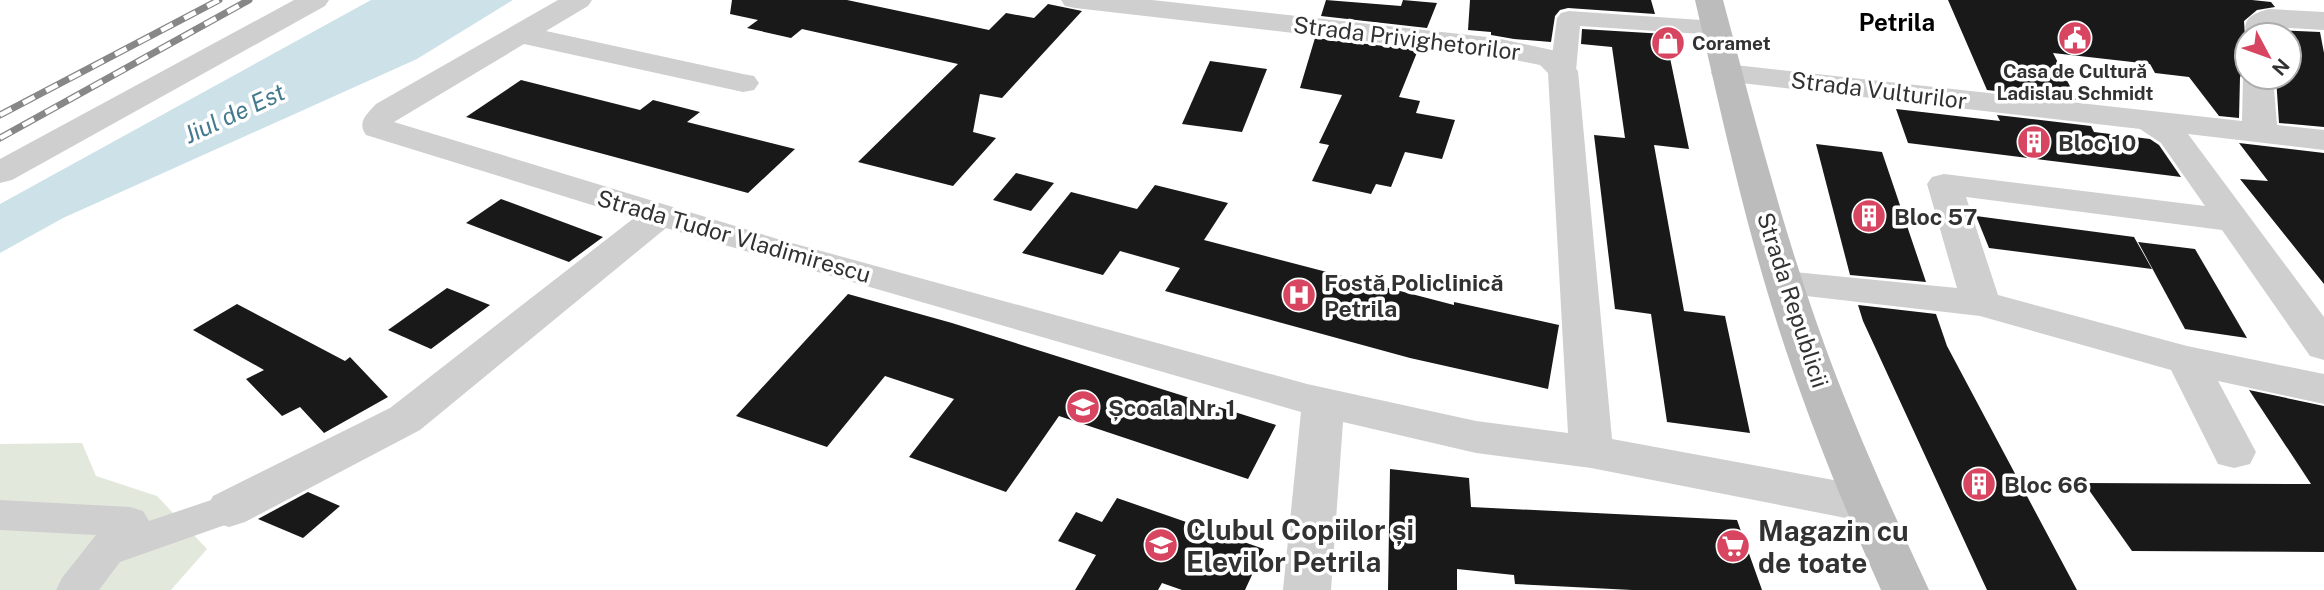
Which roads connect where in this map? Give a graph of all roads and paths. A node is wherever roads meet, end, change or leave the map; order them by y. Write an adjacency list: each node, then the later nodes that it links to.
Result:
1 (315, 0): 15 (street)
2 (578, 0): 7 (street, Strada Tudor Vladimirescu)
3 (1074, 0): 8 (street, Strada Privighetorilor)
4 (1713, 14): 8 (street); 9 (main road, Strada Republicii)
5 (2260, 21): 6 (street)
6 (2324, 21)
7 (520, 34): 10 (street); 16 (street, Strada Tudor Vladimirescu)
8 (1563, 71): 24 (street)
9 (1726, 73): 12 (street, Strada Vulturilor); 18 (main road, Strada Republicii)
10 (743, 83)
11 (2259, 91): 13 (street)
12 (2152, 122): 13 (street, Strada Vulturilor); 17 (street)
13 (2264, 134): 14 (street, Strada Vulturilor)
14 (2323, 141)
15 (0, 173)
16 (659, 216): 23 (street, Strada Tudor Vladimirescu); 27 (street)
17 (2232, 220): 19 (street); 20 (street)
18 (1784, 283): 19 (street); 26 (main road, Strada Republicii)
19 (1981, 303): 21 (street)
20 (2324, 346)
21 (2187, 360): 22 (street); 25 (street)
22 (2324, 388)
23 (1323, 402): 24 (street, Strada Tudor Vladimirescu); 31 (street)
24 (1591, 452): 26 (street, Strada Tudor Vladimirescu)
25 (2234, 452)
26 (1866, 504): 32 (main road, Strada Republicii)
27 (229, 509): 29 (street)
28 (0, 515): 29 (street)
29 (107, 551): 30 (street)
30 (76, 590)
31 (1307, 590)
32 (1905, 590)

